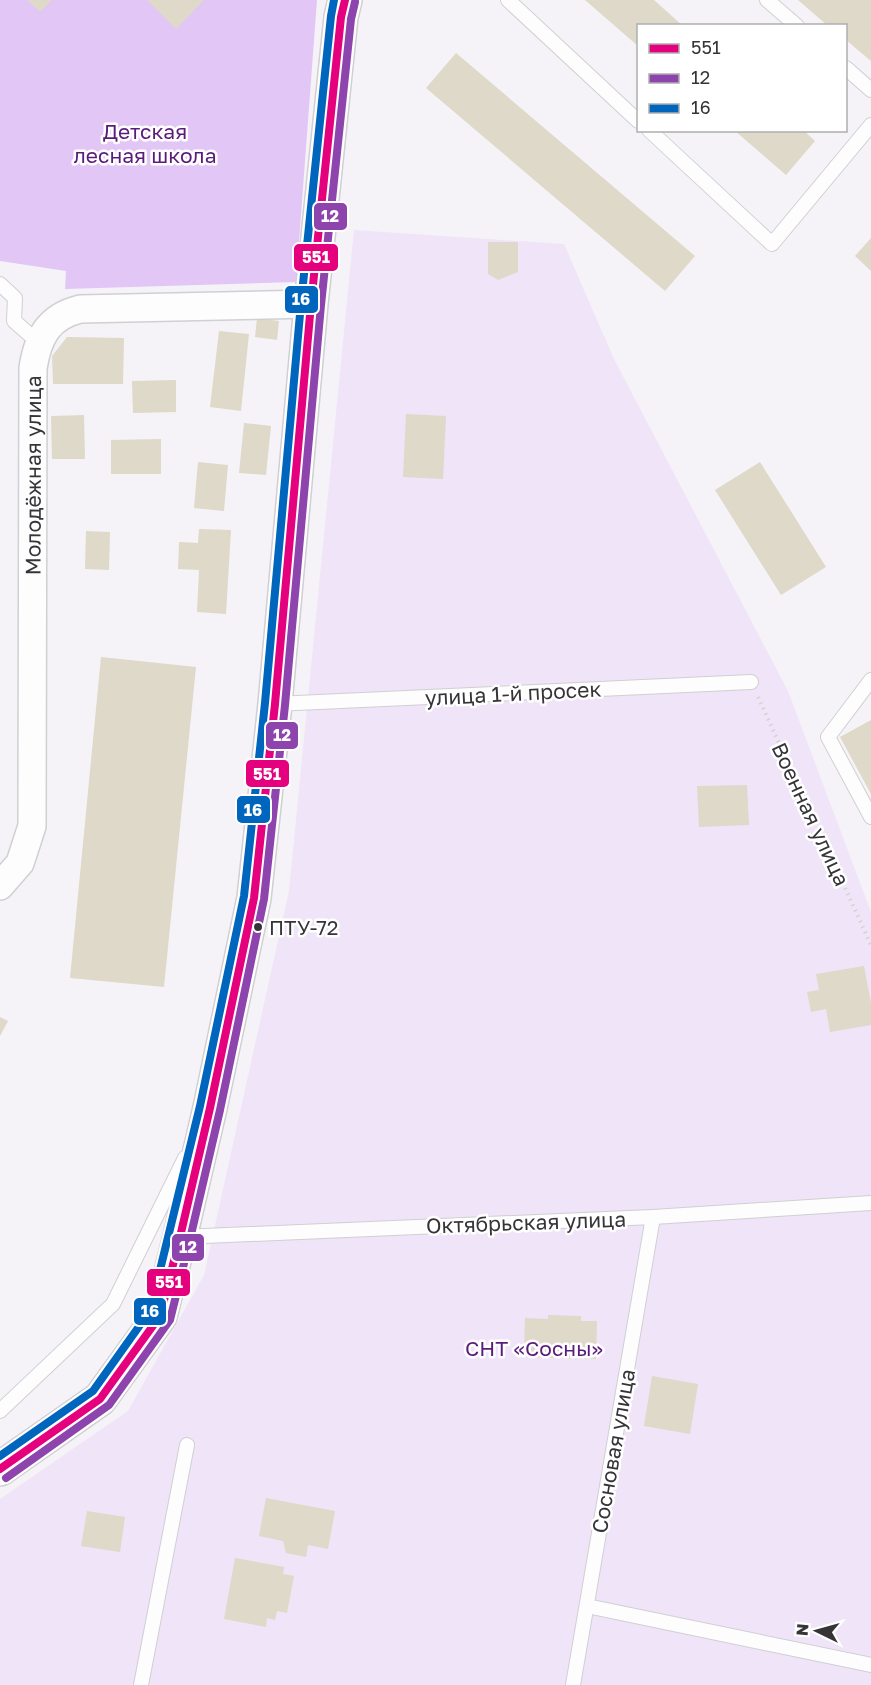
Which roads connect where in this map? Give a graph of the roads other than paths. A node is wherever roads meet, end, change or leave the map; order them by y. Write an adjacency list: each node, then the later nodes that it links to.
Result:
1 (345, 0): 11 (street)
2 (508, 0): 7 (lane)
3 (767, 0): 4 (lane)
4 (794, 24)
5 (847, 69): 6 (lane)
6 (871, 90)
7 (637, 119)
8 (871, 125): 9 (lane)
9 (651, 132)
10 (0, 284): 12 (lane)
11 (311, 304): 12 (street, Молодёжная улица); 15 (street)
12 (39, 342): 17 (street, Молодёжная улица)
13 (871, 680): 16 (lane)
14 (751, 682): 15 (lane, улица 1-й просек)
15 (276, 704): 18 (street)
16 (871, 817)
17 (0, 886)
18 (210, 1107): 21 (street); 22 (lane)
19 (871, 1203): 20 (lane, Октябрьская улица)
20 (653, 1217): 21 (lane, Октябрьская улица); 25 (lane, Сосновая улица)
21 (180, 1237): 24 (street)
22 (0, 1411)
23 (187, 1445): 27 (lane)
24 (0, 1469)
25 (587, 1606): 26 (lane); 28 (lane, Сосновая улица)
26 (871, 1665)
27 (141, 1685)
28 (573, 1685)

